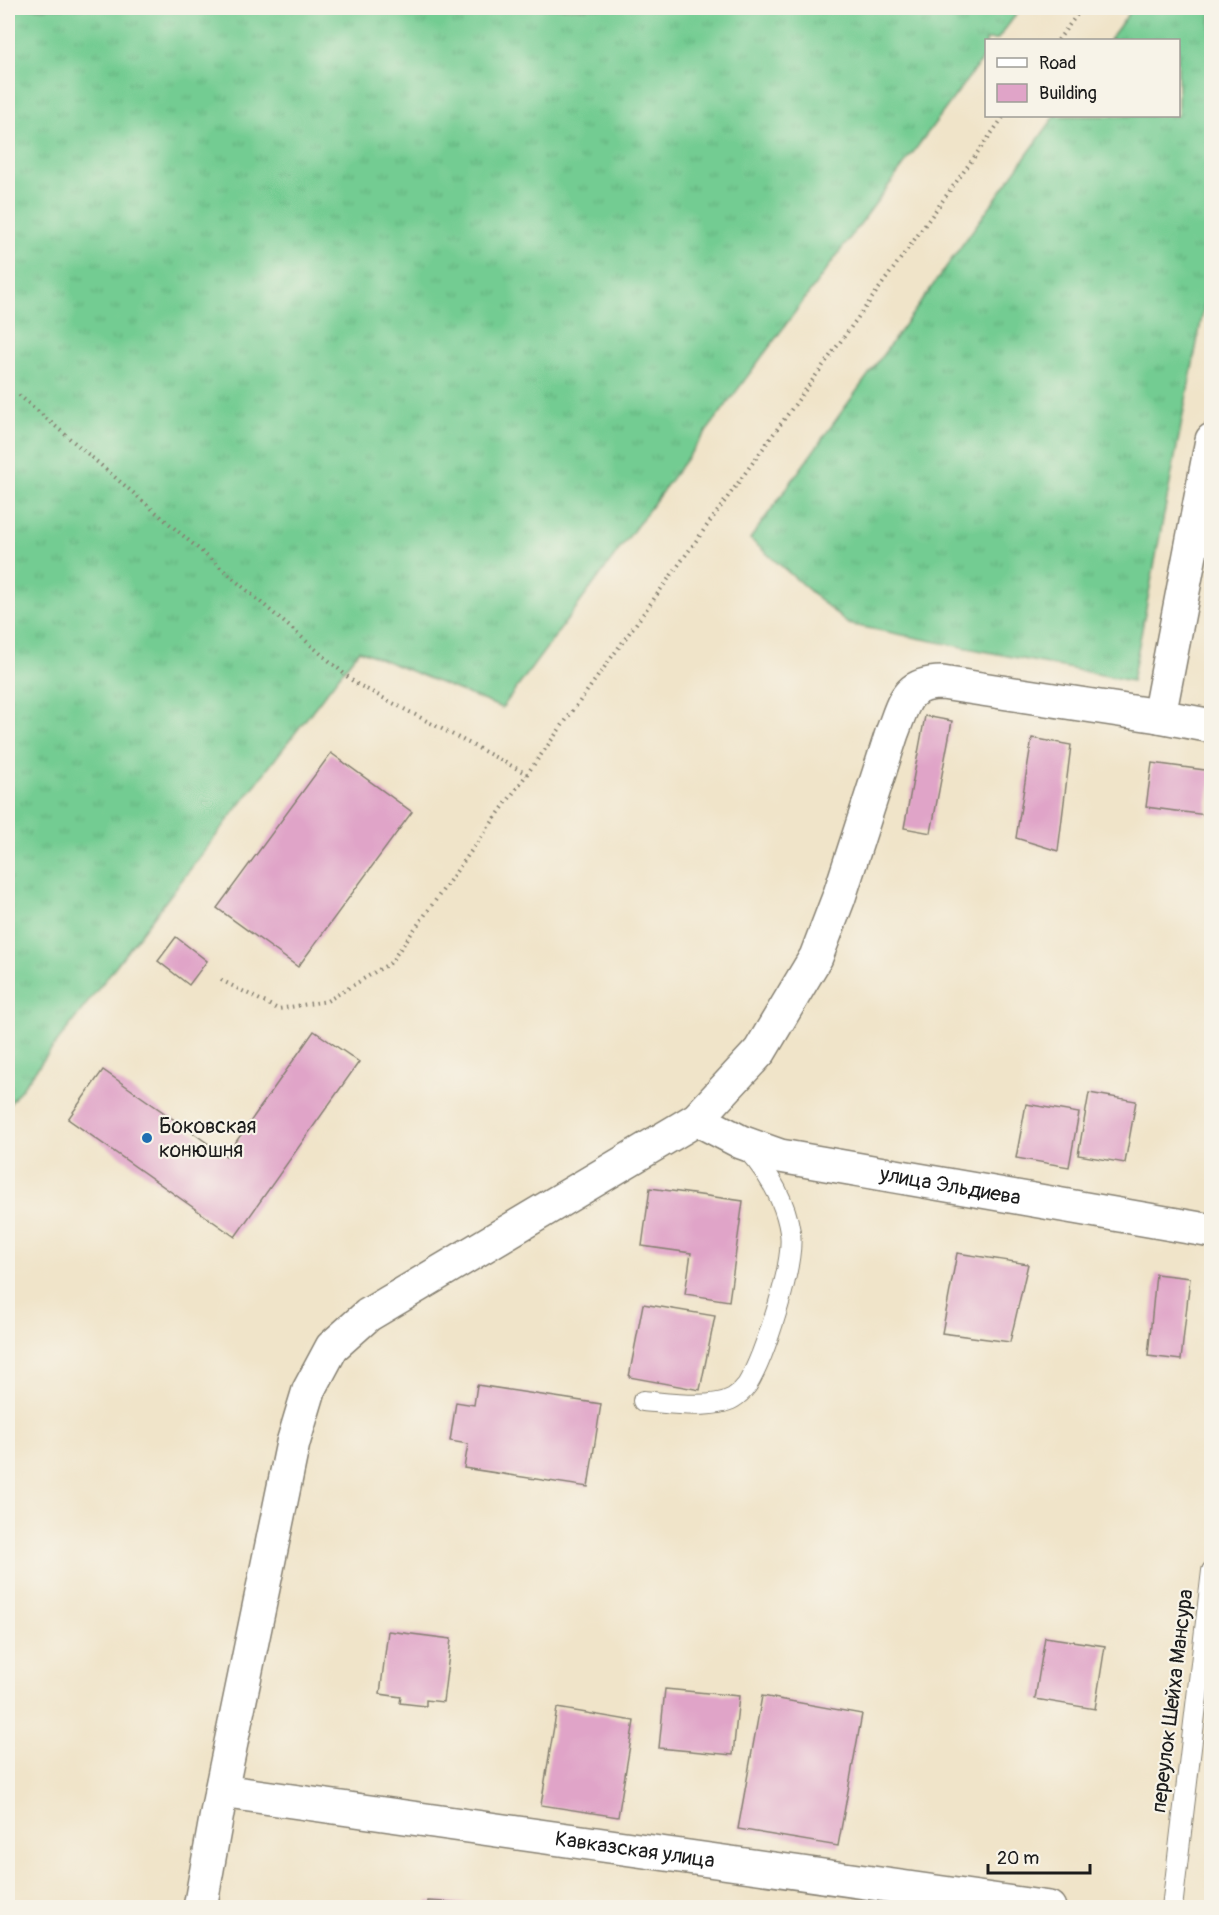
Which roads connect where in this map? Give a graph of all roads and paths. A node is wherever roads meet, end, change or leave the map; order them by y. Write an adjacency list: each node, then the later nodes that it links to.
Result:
1 (1082, 8): 2 (path)
2 (1059, 39)
3 (1003, 117): 8 (path)
4 (19, 395): 8 (path)
5 (1212, 440): 6 (street)
6 (1159, 716): 7 (street); 10 (street)
7 (1212, 726)
8 (527, 774): 9 (path)
9 (221, 980)
10 (697, 1119): 11 (street, улица Эльдиева); 15 (street)
11 (741, 1142): 12 (street, улица Эльдиева); 13 (lane)
12 (1212, 1231)
13 (643, 1401)
14 (1212, 1571): 18 (lane, переулок Шейха Мансура)
15 (221, 1791): 16 (street); 17 (street, Кавказская улица)
16 (200, 1908)
17 (1049, 1908)
18 (1172, 1908)

